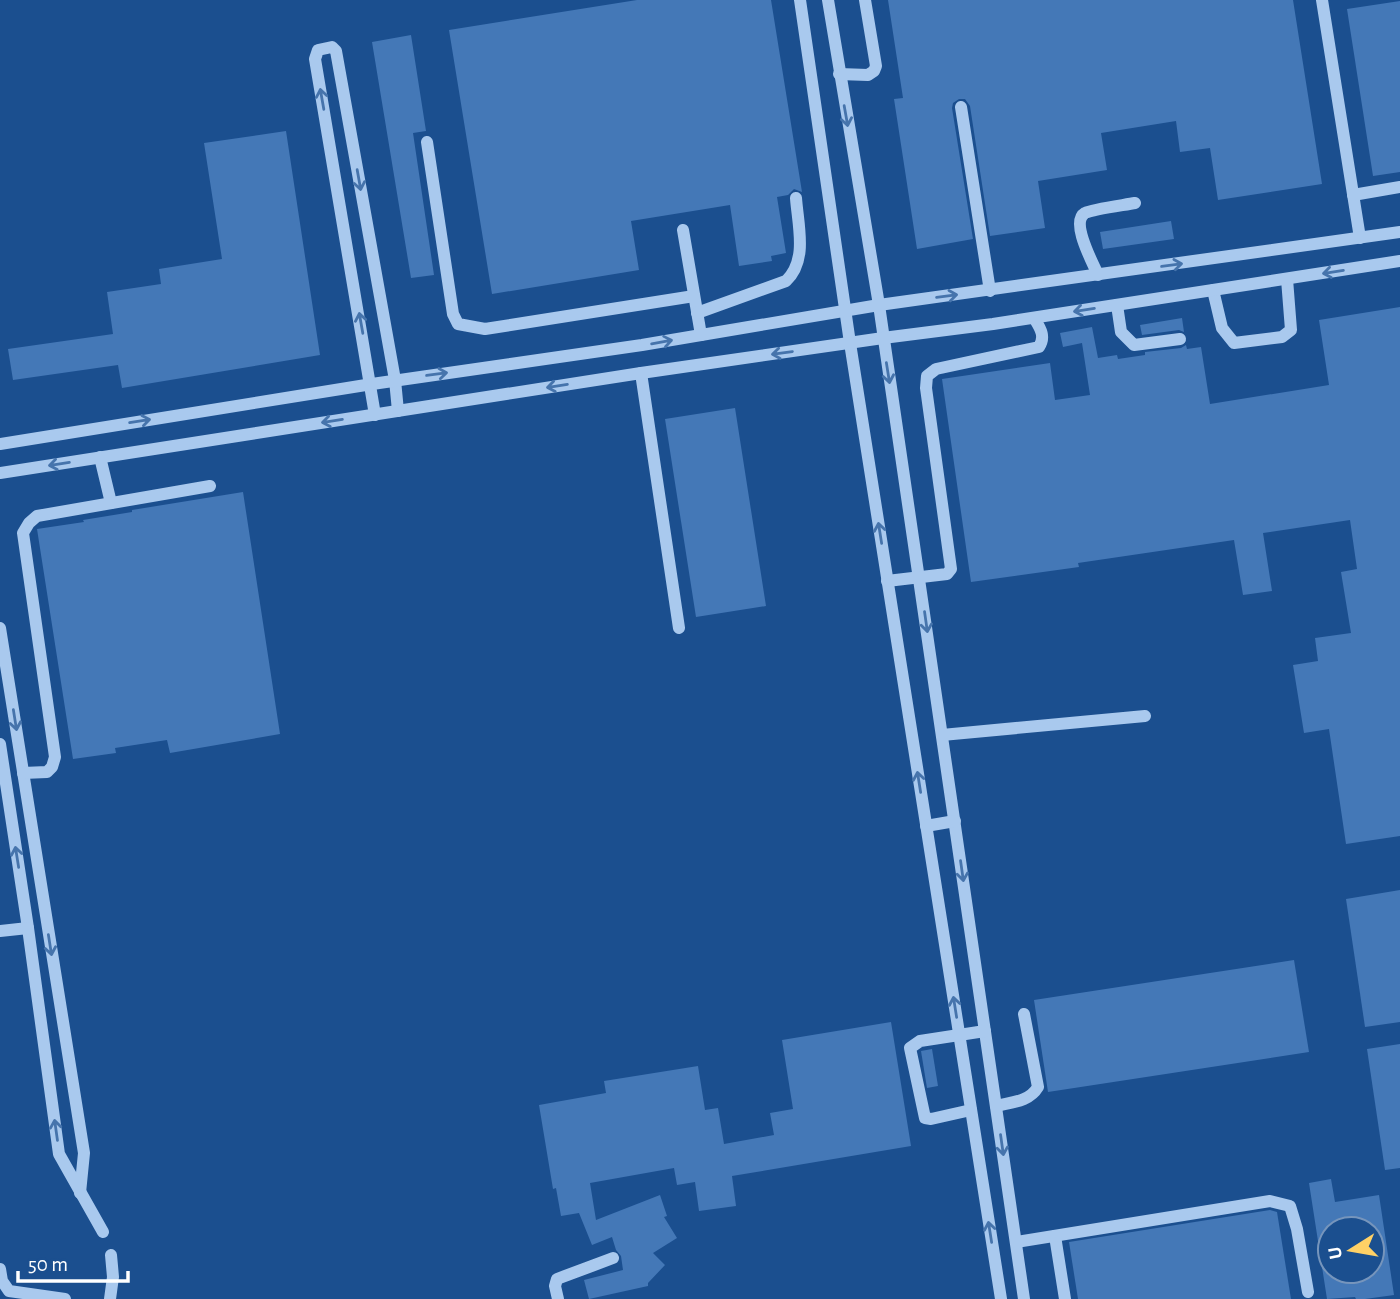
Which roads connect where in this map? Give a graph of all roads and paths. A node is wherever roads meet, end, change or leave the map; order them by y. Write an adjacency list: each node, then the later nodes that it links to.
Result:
1 (800, 0): 23 (street)
2 (828, 0): 5 (street)
3 (865, 0): 5 (street)
4 (1322, 0): 9 (street)
5 (839, 74): 21 (street, one-way to 21)
6 (961, 107): 19 (street)
7 (427, 142): 20 (street)
8 (1400, 187): 9 (street)
9 (1353, 195): 14 (street)
10 (796, 198): 24 (street)
11 (1135, 203): 16 (street)
12 (683, 230): 20 (street)
13 (1400, 232): 14 (street)
14 (1360, 238): 16 (street, one-way to 14)
15 (1400, 261): 17 (street, one-way to 17)
16 (1098, 275): 19 (street)
17 (1287, 279): 18 (street); 18 (street)
18 (1213, 290): 22 (street)
19 (990, 291): 21 (street, one-way to 19)
20 (694, 296): 24 (street)
21 (879, 305): 23 (street); 27 (street)
22 (1117, 305): 25 (street, one-way to 25); 28 (street)
23 (845, 312): 26 (street); 29 (street)
24 (697, 313): 26 (street)
25 (1034, 318): 27 (street); 40 (street)
26 (701, 335): 31 (street, one-way to 26)
27 (883, 338): 29 (street); 40 (street, one-way to 40)
28 (1180, 339)
29 (850, 343): 30 (street, one-way to 30); 41 (street, one-way to 29)
30 (641, 373): 33 (street, one-way to 33); 43 (street)
31 (395, 380): 32 (street); 32 (street, one-way to 31); 33 (street)
32 (372, 384): 34 (street); 35 (street, one-way to 32)
33 (398, 411): 34 (street)
34 (375, 415): 36 (street, one-way to 36)
35 (0, 444)
36 (100, 457): 37 (street, one-way to 37); 39 (street)
37 (0, 473)
38 (210, 486): 39 (street)
39 (111, 503): 47 (street)
40 (919, 576): 41 (street); 45 (street, one-way to 45)
41 (887, 581): 49 (street, one-way to 41)
42 (0, 628): 47 (street, one-way to 47)
43 (679, 628)
44 (1145, 716): 45 (street)
45 (942, 735): 48 (street)
46 (0, 744): 50 (street, one-way to 46)
47 (23, 773): 57 (street, one-way to 57)
48 (955, 821): 49 (street); 53 (street, one-way to 53)
49 (926, 826): 54 (street, one-way to 49)
50 (29, 928): 51 (street); 57 (street, one-way to 50)
51 (0, 932)
52 (1024, 1014): 55 (street)
53 (985, 1031): 54 (street); 55 (street)
54 (959, 1034): 56 (street); 56 (street)
55 (996, 1106): 60 (street, one-way to 60)
56 (971, 1111): 68 (street, one-way to 56)
57 (80, 1193): 58 (street)
58 (103, 1231)
59 (1055, 1236): 60 (street); 64 (street); 70 (street)
60 (1016, 1242): 69 (street)
61 (111, 1255): 66 (street)
62 (613, 1258): 67 (street)
63 (0, 1269): 65 (street)
64 (1308, 1292)
65 (65, 1299)
66 (110, 1299)
67 (558, 1299)
68 (1000, 1299)
69 (1024, 1299)
70 (1066, 1299)

